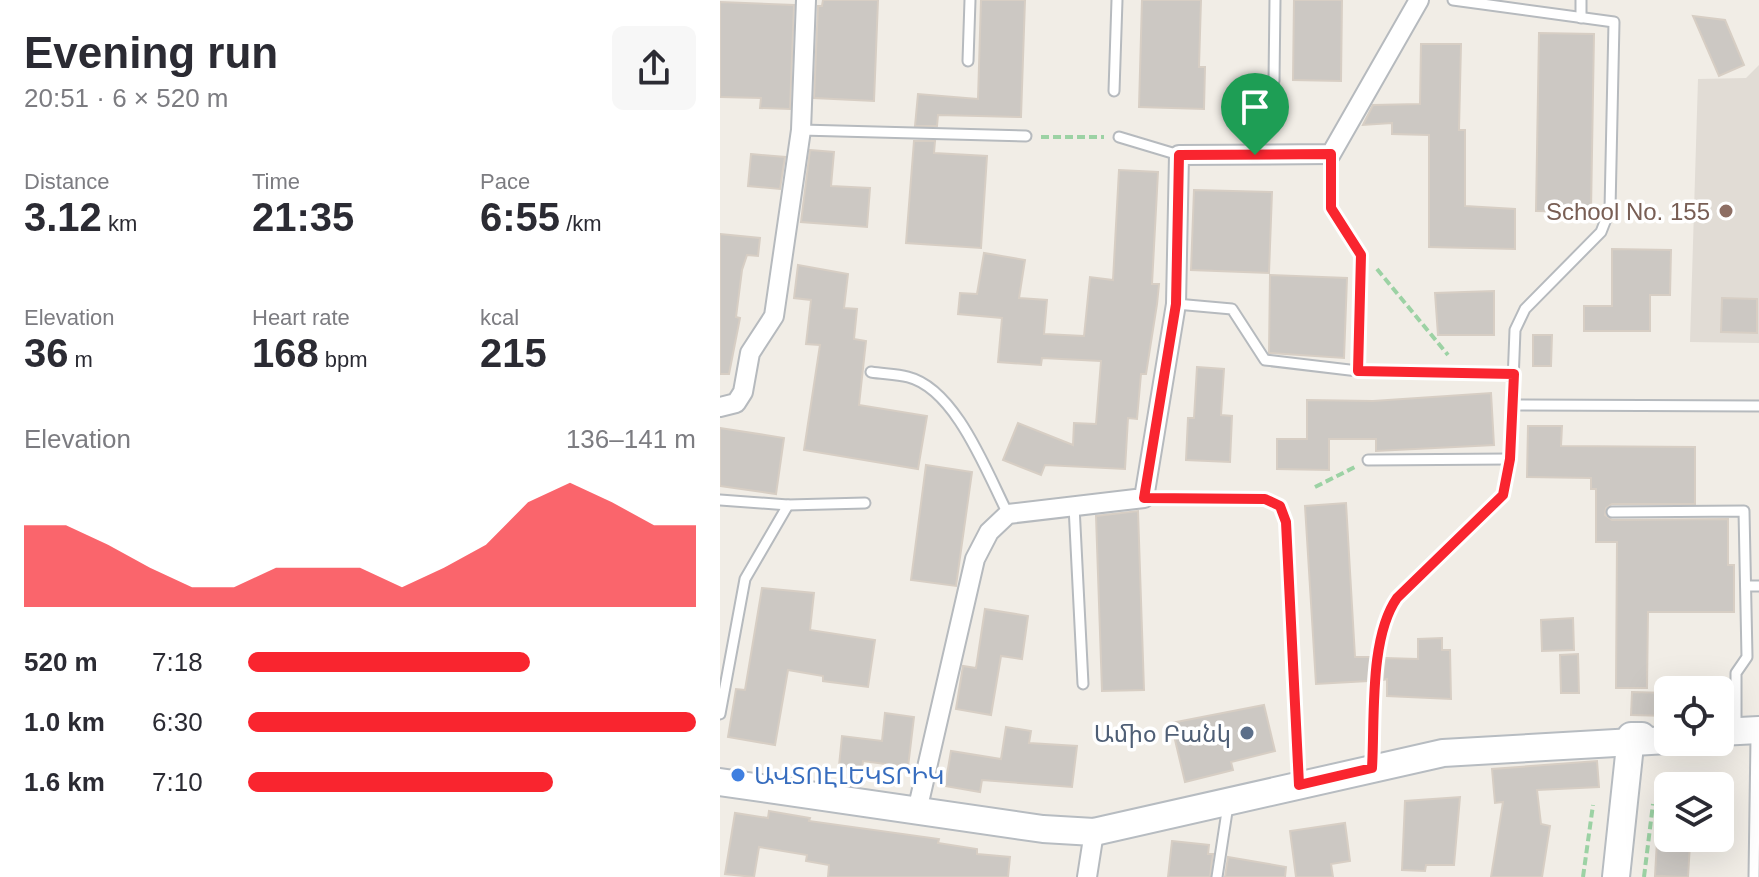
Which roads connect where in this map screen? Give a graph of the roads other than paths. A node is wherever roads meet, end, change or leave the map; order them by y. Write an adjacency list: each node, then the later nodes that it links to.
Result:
1 (806, 0): 12 (street)
2 (970, 0): 9 (lane)
3 (1117, 0): 11 (lane)
4 (1275, 0): 10 (lane)
5 (1419, 0): 15 (street)
6 (1453, 0): 8 (lane)
7 (1581, 0): 8 (lane)
8 (1581, 18): 20 (lane)
9 (968, 61)
10 (1274, 81)
11 (1114, 91)
12 (800, 134): 13 (lane); 23 (street)
13 (1026, 136)
14 (1119, 137): 16 (lane)
15 (1331, 154): 16 (street); 17 (lane)
16 (1179, 155): 17 (street)
17 (1176, 304): 26 (street)
18 (1412, 371): 20 (lane)
19 (871, 372): 32 (lane)
20 (1514, 374): 21 (lane)
21 (1512, 405): 22 (lane); 24 (lane)
22 (1759, 406)
23 (720, 407)
24 (1510, 459): 25 (lane); 40 (lane)
25 (1368, 460)
26 (1144, 498): 30 (street); 42 (lane)
27 (720, 500): 29 (lane)
28 (865, 503): 29 (lane)
29 (788, 505): 36 (lane)
30 (1074, 506): 32 (street); 35 (lane)
31 (1612, 512): 33 (lane)
32 (1008, 514): 44 (street)
33 (1746, 586): 34 (lane); 37 (lane)
34 (1759, 586)
35 (1083, 684)
36 (720, 714)
37 (1742, 735): 49 (lane)
38 (1654, 737): 39 (main road)
39 (1634, 738): 40 (main road); 48 (main road)
40 (1372, 768): 42 (main road)
41 (720, 782): 44 (main road)
42 (1299, 785): 43 (main road)
43 (1229, 802): 45 (main road); 47 (lane)
44 (917, 811): 45 (main road)
45 (1094, 832): 46 (street)
46 (1087, 877)
47 (1217, 877)
48 (1619, 877)
49 (1754, 877)

